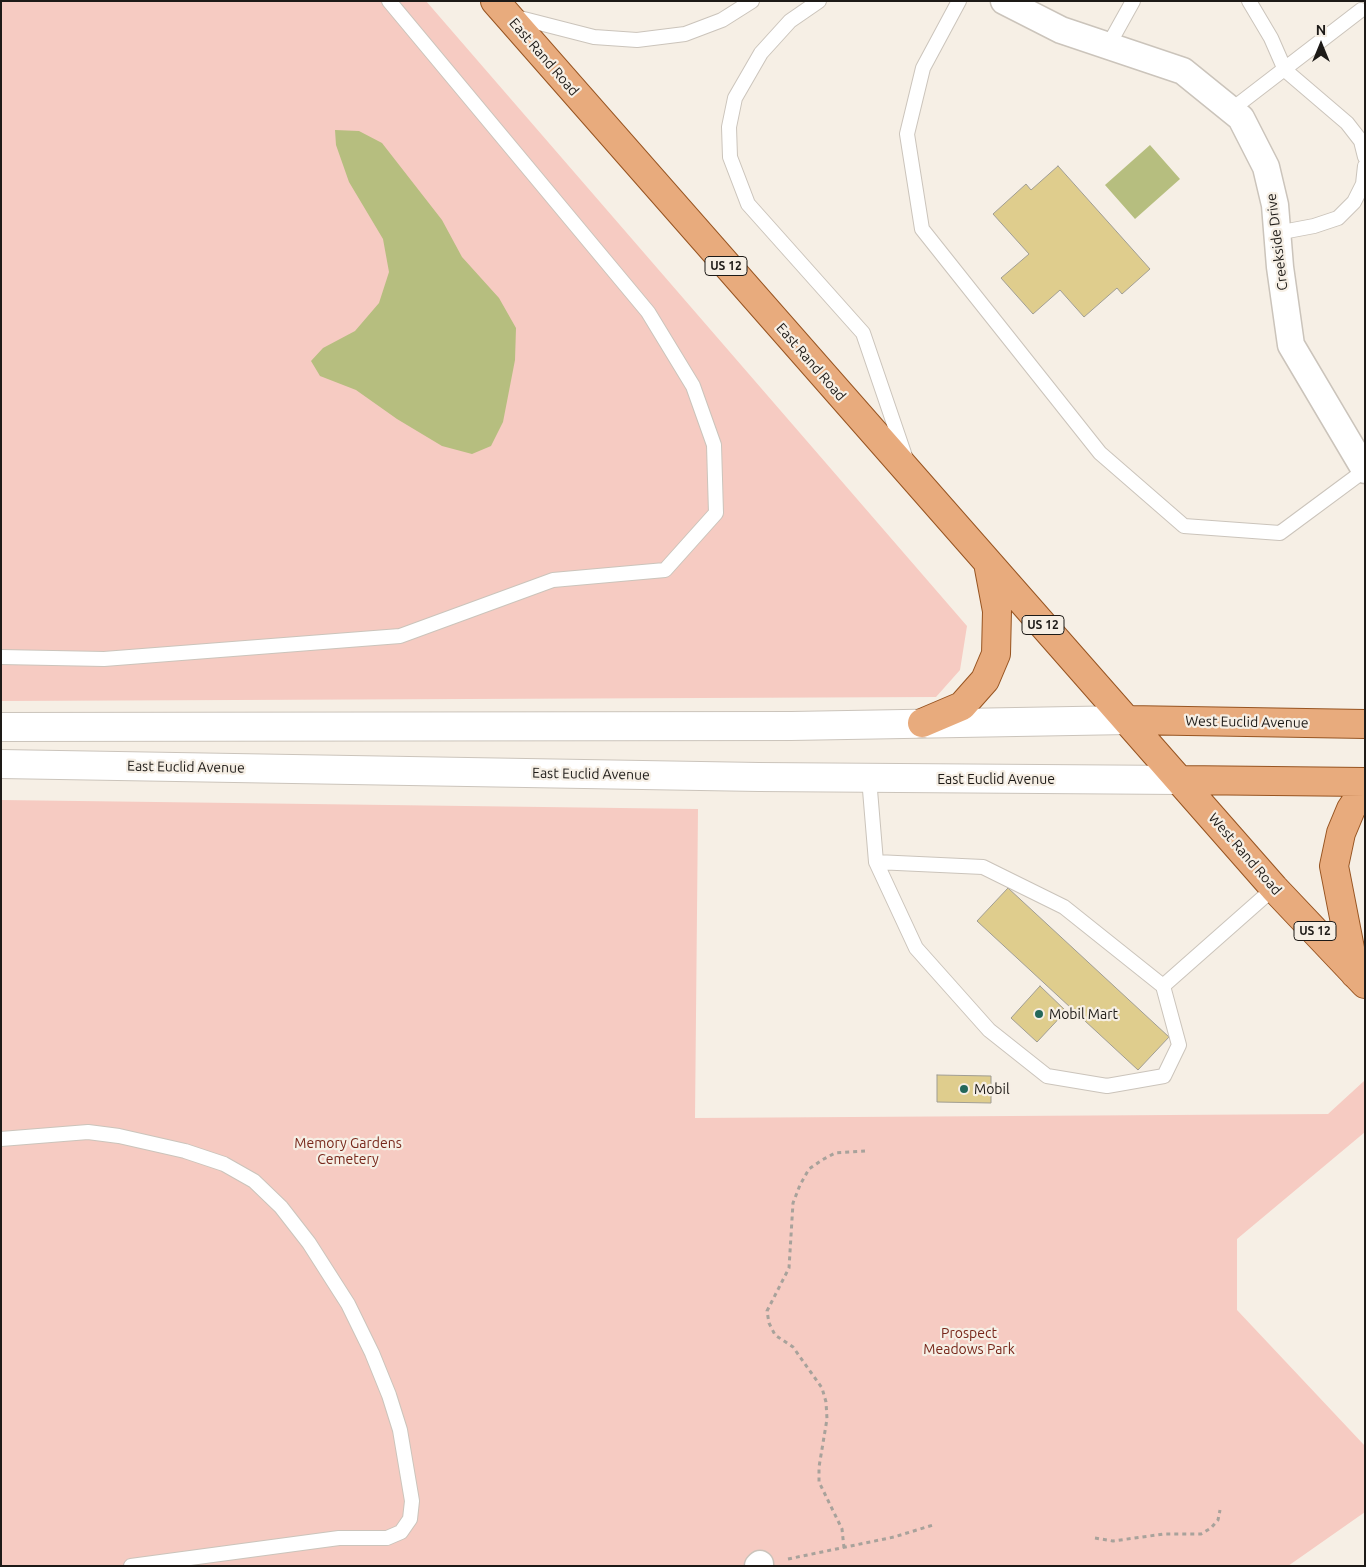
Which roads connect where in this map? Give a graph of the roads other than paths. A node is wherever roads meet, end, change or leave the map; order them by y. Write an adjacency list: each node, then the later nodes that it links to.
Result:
1 (389, 1): 19 (lane)
2 (752, 1): 8 (lane)
3 (819, 1): 17 (lane)
4 (959, 1): 16 (lane)
5 (1004, 1): 10 (street, Creekside Drive)
6 (1132, 1): 10 (lane)
7 (1248, 1): 11 (lane)
8 (501, 8): 17 (main road, East Rand Road / US 12)
9 (1361, 10): 11 (lane)
10 (1108, 46): 12 (street, Creekside Drive)
11 (1285, 70): 12 (lane); 13 (lane)
12 (1231, 110): 15 (street, Creekside Drive)
13 (1365, 157)
14 (1365, 166): 15 (lane)
15 (1277, 233): 16 (street, Creekside Drive)
16 (1365, 470)
17 (913, 479): 18 (main road, East Rand Road / US 12)
18 (988, 563): 20 (main road, East Rand Road / US 12); 21 (main road)
19 (1, 657)
20 (1129, 720): 21 (main road); 22 (main road, West Euclid Avenue); 26 (main road, West Rand Road / US 12)
21 (922, 724): 23 (main road)
22 (1365, 724)
23 (1, 727)
24 (1, 764): 25 (main road, East Euclid Avenue)
25 (869, 778): 26 (main road, East Euclid Avenue); 29 (lane)
26 (1181, 780): 27 (main road); 30 (main road, West Rand Road / US 12)
27 (1365, 782)
28 (1365, 788): 31 (main road)
29 (876, 862): 32 (lane); 32 (lane)
30 (1274, 888): 31 (main road, West Rand Road / US 12); 32 (lane)
31 (1360, 979)
32 (1162, 986)
33 (1, 1140): 34 (lane)
34 (131, 1566)

